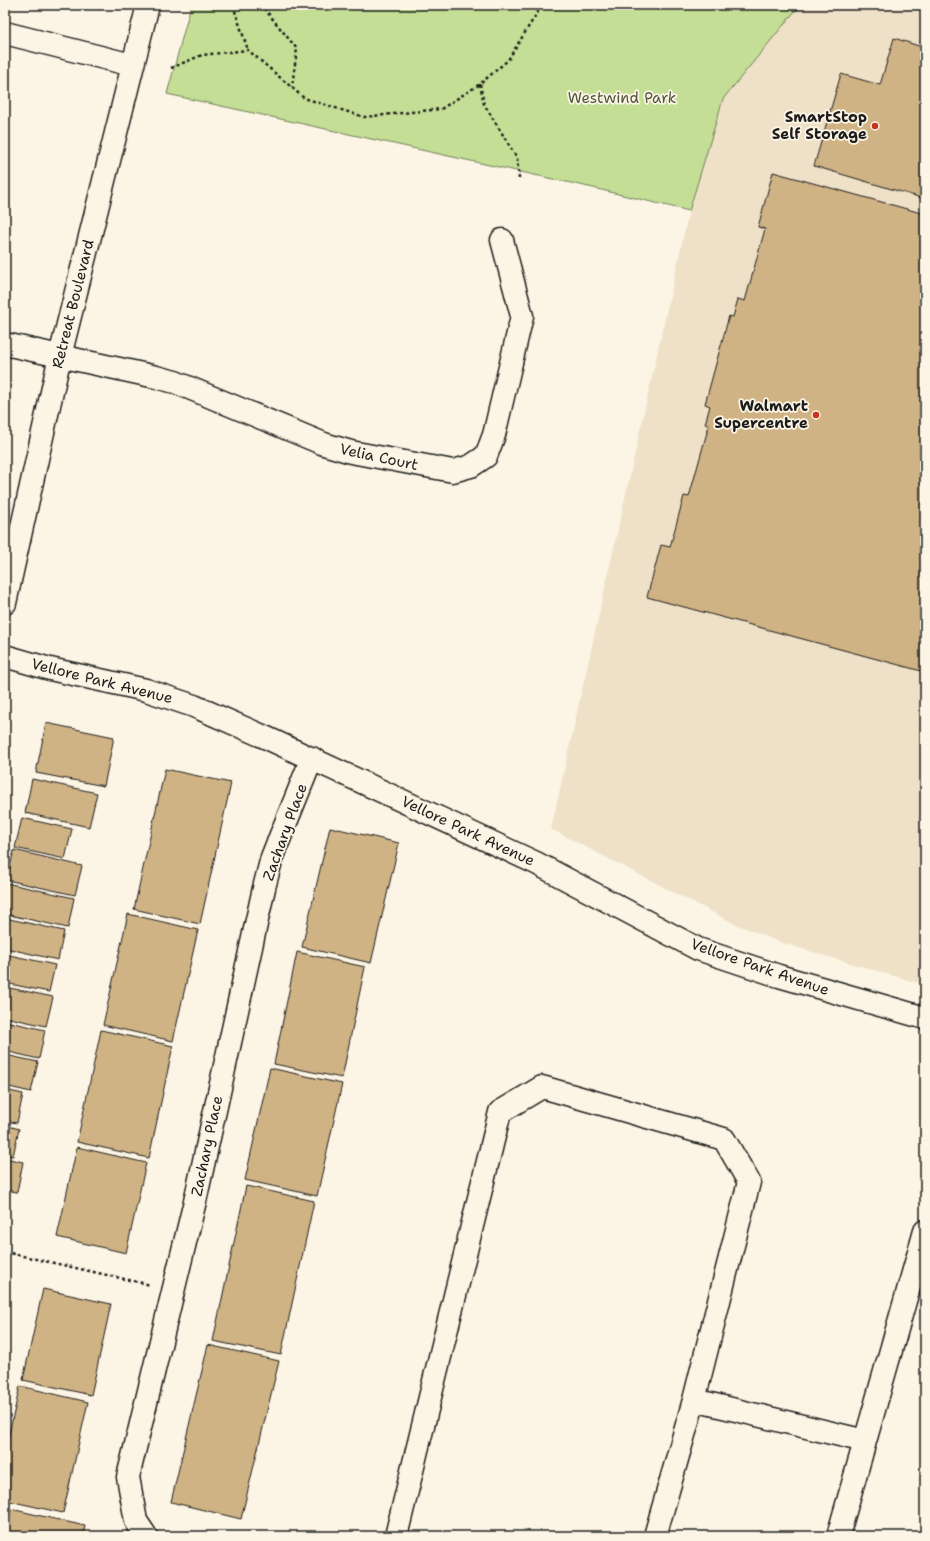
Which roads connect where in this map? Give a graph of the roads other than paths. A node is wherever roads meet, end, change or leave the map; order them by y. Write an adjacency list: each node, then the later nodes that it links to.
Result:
1 (148, 5): 3 (street, Retreat Boulevard)
2 (5, 33): 3 (street)
3 (132, 65): 6 (street, Retreat Boulevard)
4 (502, 240): 6 (street, Velia Court)
5 (5, 344): 6 (street)
6 (60, 356): 7 (street, Retreat Boulevard)
7 (5, 604)
8 (5, 656): 9 (street, Vellore Park Avenue)
9 (312, 758): 10 (street, Vellore Park Avenue); 14 (street, Zachary Place)
10 (925, 1018)
11 (925, 1231): 13 (street)
12 (694, 1400): 13 (street); 15 (street); 16 (street)
13 (865, 1441): 17 (street)
14 (146, 1536)
15 (396, 1536)
16 (655, 1536)
17 (838, 1536)

